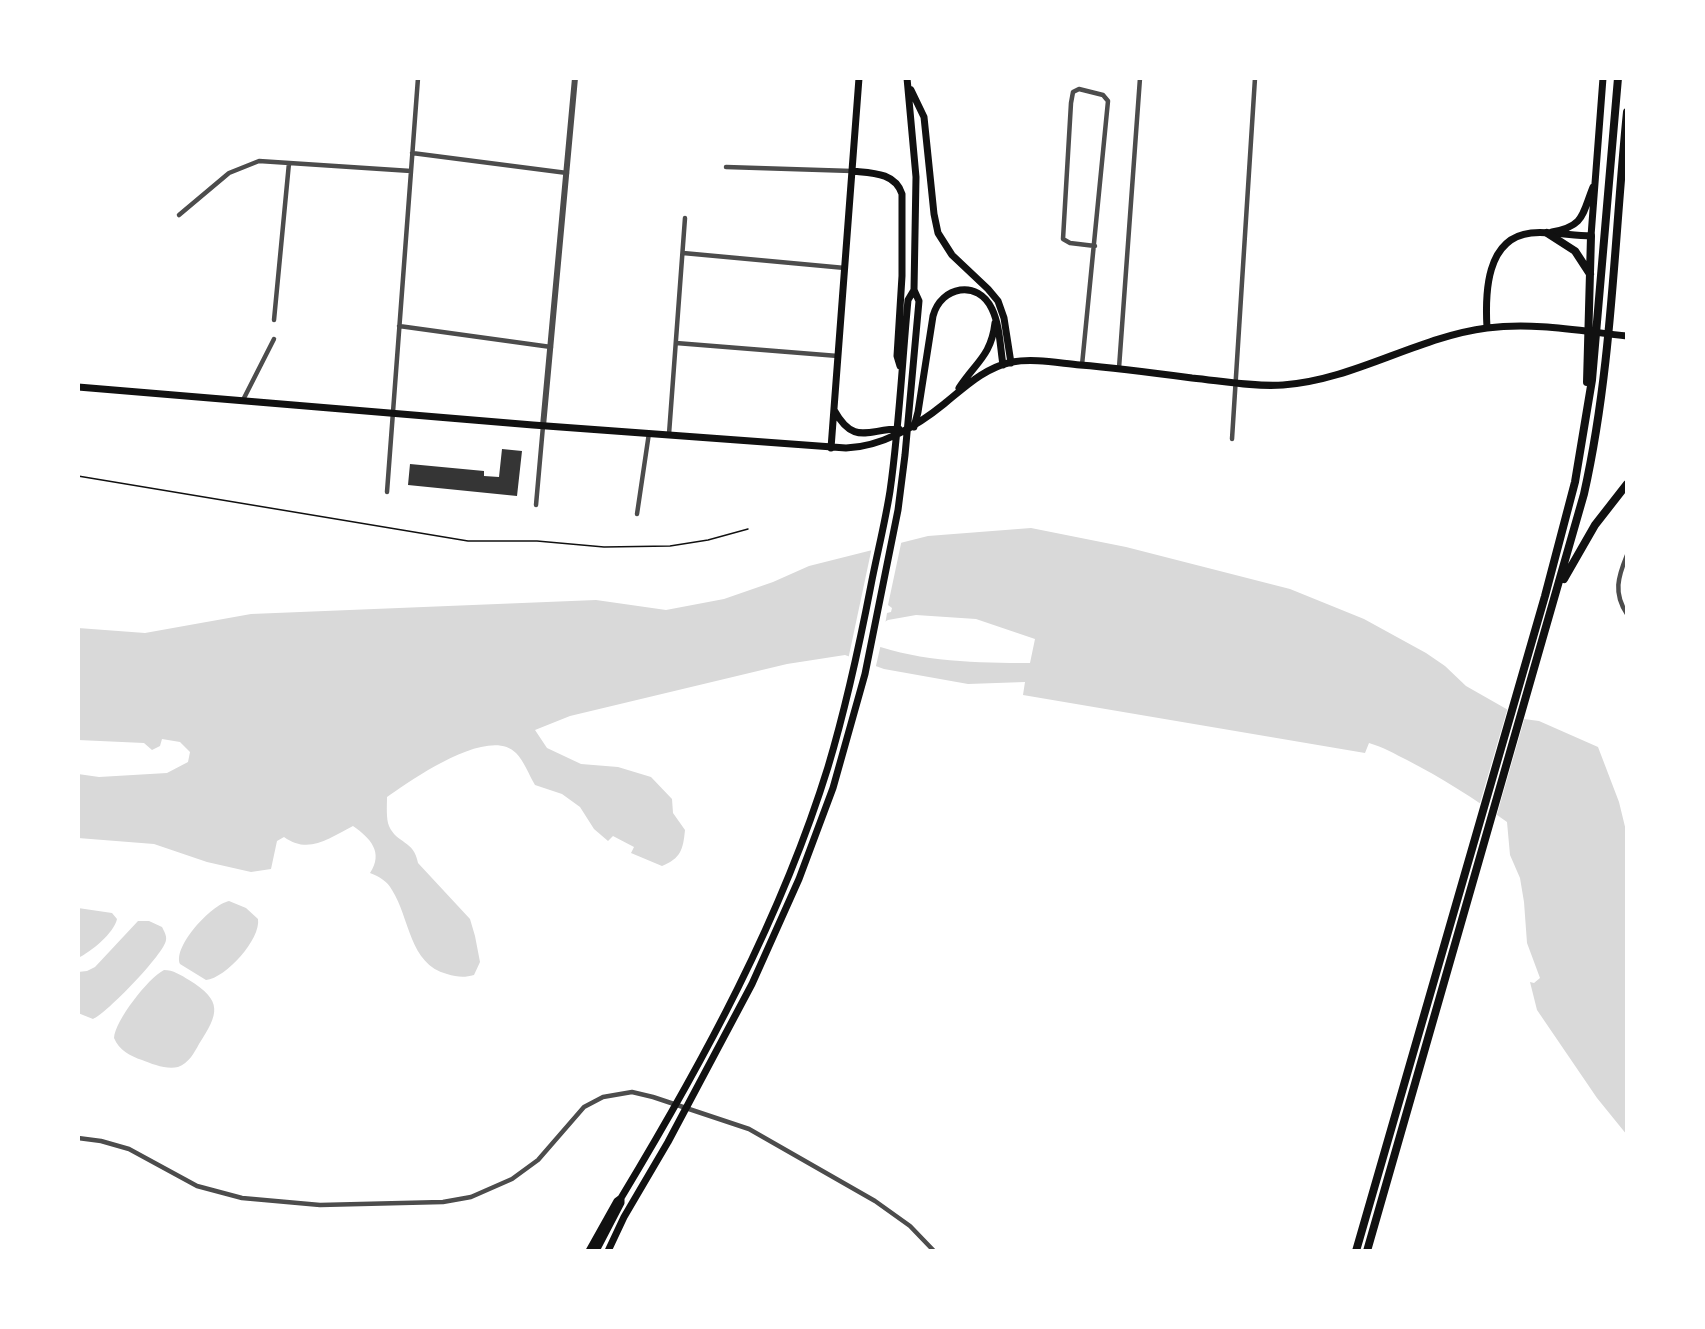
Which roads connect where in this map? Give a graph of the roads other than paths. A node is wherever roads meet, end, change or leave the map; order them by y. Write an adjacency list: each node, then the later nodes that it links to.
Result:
1 (418, 78): 10 (street)
2 (575, 78): 15 (street)
3 (859, 78): 14 (main road)
4 (1140, 78): 39 (street)
5 (1255, 78): 41 (street)
6 (1603, 78): 16 (main road)
7 (1618, 78): 34 (highway)
8 (908, 80): 25 (main road); 36 (main road)
9 (1627, 112): 59 (highway)
10 (412, 153): 13 (street); 15 (street)
11 (289, 163): 13 (street); 17 (street); 26 (street)
12 (726, 166): 14 (street)
13 (411, 171): 28 (street)
14 (852, 171): 23 (main road); 40 (main road)
15 (567, 172): 33 (street)
16 (1595, 180): 19 (main road); 20 (main road)
17 (179, 215)
18 (685, 218): 22 (street)
19 (1547, 233): 20 (main road); 24 (highway); 29 (main road)
20 (1592, 236): 24 (highway)
21 (1095, 246): 21 (street); 38 (street)
22 (683, 253): 23 (street); 32 (street)
23 (845, 268): 35 (main road)
24 (1591, 275): 34 (highway)
25 (914, 290): 40 (main road); 53 (main road)
26 (274, 320)
27 (996, 321): 37 (main road); 43 (main road); 53 (main road)
28 (399, 326): 33 (street); 46 (street)
29 (1487, 328): 30 (main road); 41 (main road)
30 (1627, 336)
31 (274, 339): 44 (street)
32 (676, 343): 35 (street); 50 (street)
33 (550, 347): 47 (street)
34 (1591, 355): 67 (highway)
35 (838, 356): 45 (main road)
36 (1011, 363): 37 (main road); 38 (main road)
37 (1003, 365): 43 (main road)
38 (1082, 365): 39 (main road)
39 (1119, 368): 41 (main road)
40 (902, 371): 62 (main road)
41 (1235, 383): 51 (street)
42 (78, 387): 44 (main road)
43 (954, 396): 48 (main road)
44 (243, 400): 46 (main road)
45 (834, 410): 48 (main road); 52 (main road)
46 (393, 413): 47 (main road); 55 (street)
47 (543, 426): 49 (main road); 56 (street)
48 (905, 429): 52 (main road)
49 (649, 433): 50 (main road); 57 (street)
50 (669, 434): 52 (main road)
51 (1232, 440)
52 (831, 448)
53 (906, 455): 65 (main road)
54 (1627, 483): 59 (highway)
55 (387, 492)
56 (536, 505)
57 (637, 514)
58 (1627, 555): 60 (street)
59 (1552, 605): 68 (highway)
60 (1627, 614)
61 (78, 1138): 66 (street)
62 (621, 1198): 63 (main road); 64 (main road)
63 (589, 1251)
64 (596, 1251)
65 (608, 1251)
66 (934, 1251)
67 (1356, 1251)
68 (1367, 1251)

